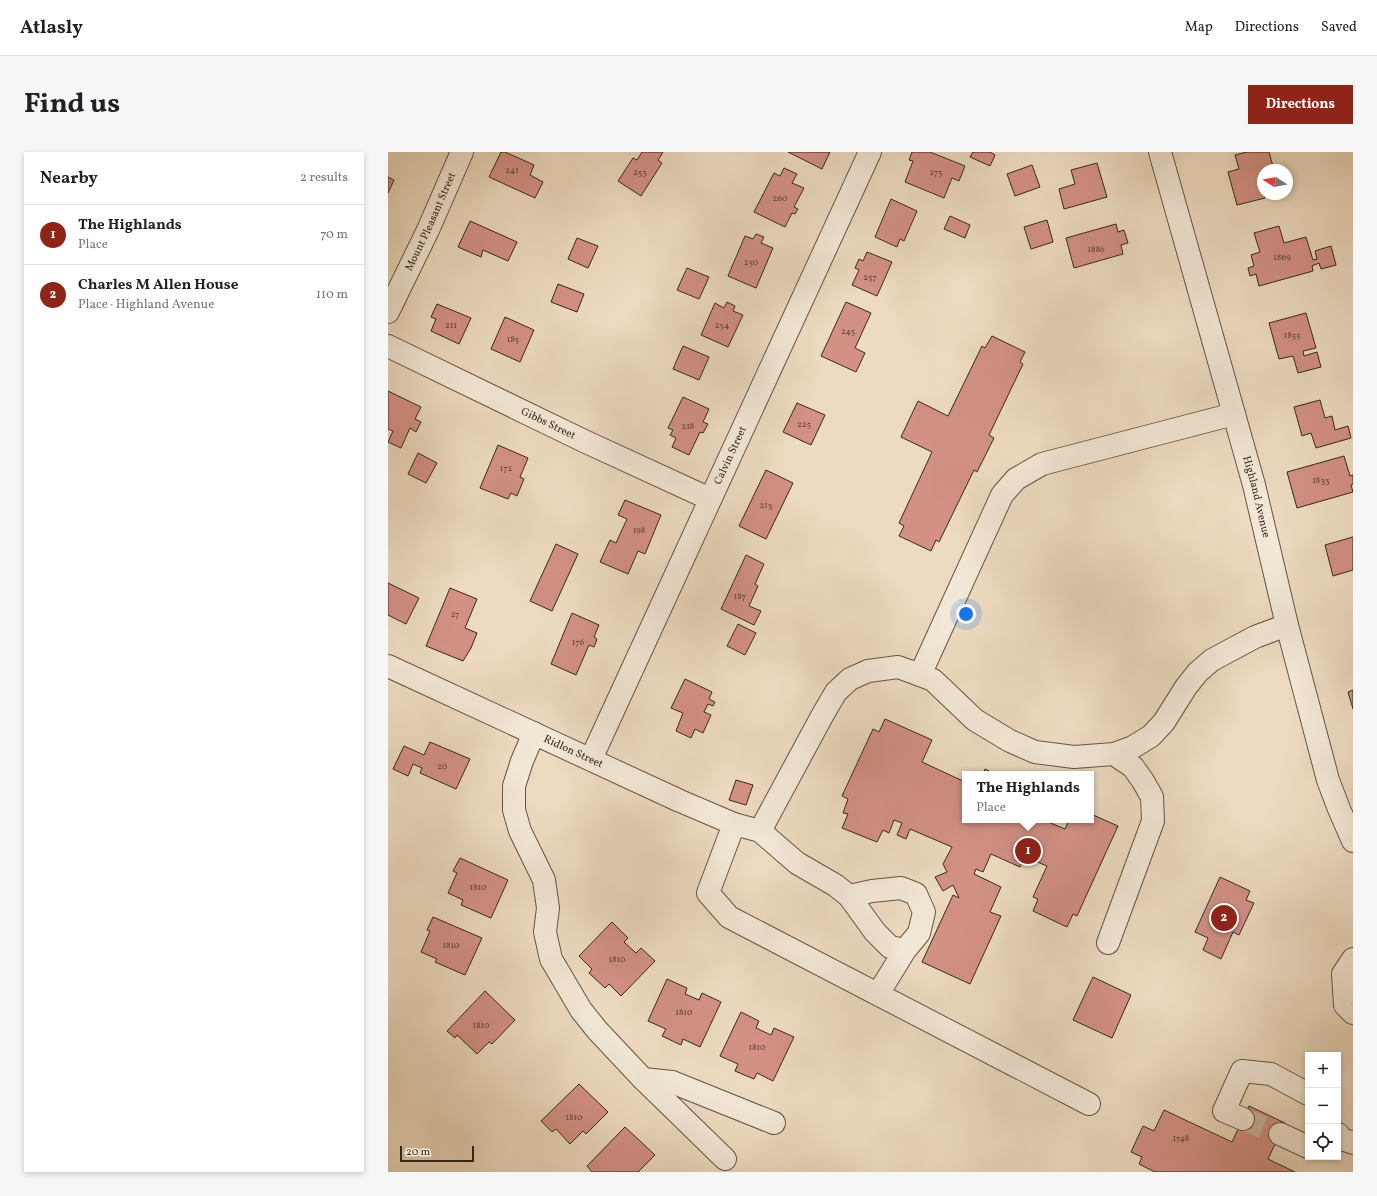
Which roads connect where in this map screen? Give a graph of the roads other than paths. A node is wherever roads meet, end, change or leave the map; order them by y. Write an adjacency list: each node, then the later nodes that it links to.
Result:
1 (462, 152): 4 (street, Mount Pleasant Street)
2 (870, 152): 7 (street, Calvin Street)
3 (1160, 152): 6 (street, Highland Avenue)
4 (388, 312)
5 (388, 346): 7 (street, Gibbs Street)
6 (1234, 414): 8 (street, Highland Avenue); 10 (street)
7 (710, 499): 13 (street, Calvin Street)
8 (1287, 625): 12 (street); 16 (street, Highland Avenue)
9 (388, 666): 11 (street, Ridlon Street)
10 (920, 675): 12 (street); 15 (street)
11 (534, 733): 13 (street, Ridlon Street); 23 (street)
12 (1114, 754): 18 (street)
13 (591, 759): 14 (street, Ridlon Street)
14 (734, 824): 15 (street, Ridlon Street); 21 (street)
15 (760, 831): 17 (street)
16 (1353, 841)
17 (849, 896): 19 (street); 19 (street)
18 (1108, 943)
19 (905, 950): 21 (street)
20 (1353, 960): 22 (street)
21 (878, 994): 25 (street)
22 (1353, 1013)
23 (643, 1078): 27 (street); 30 (street)
24 (1305, 1092): 26 (street)
25 (1089, 1104)
26 (1243, 1119)
27 (774, 1122)
28 (1280, 1134): 29 (street)
29 (1305, 1146)
30 (725, 1159)

